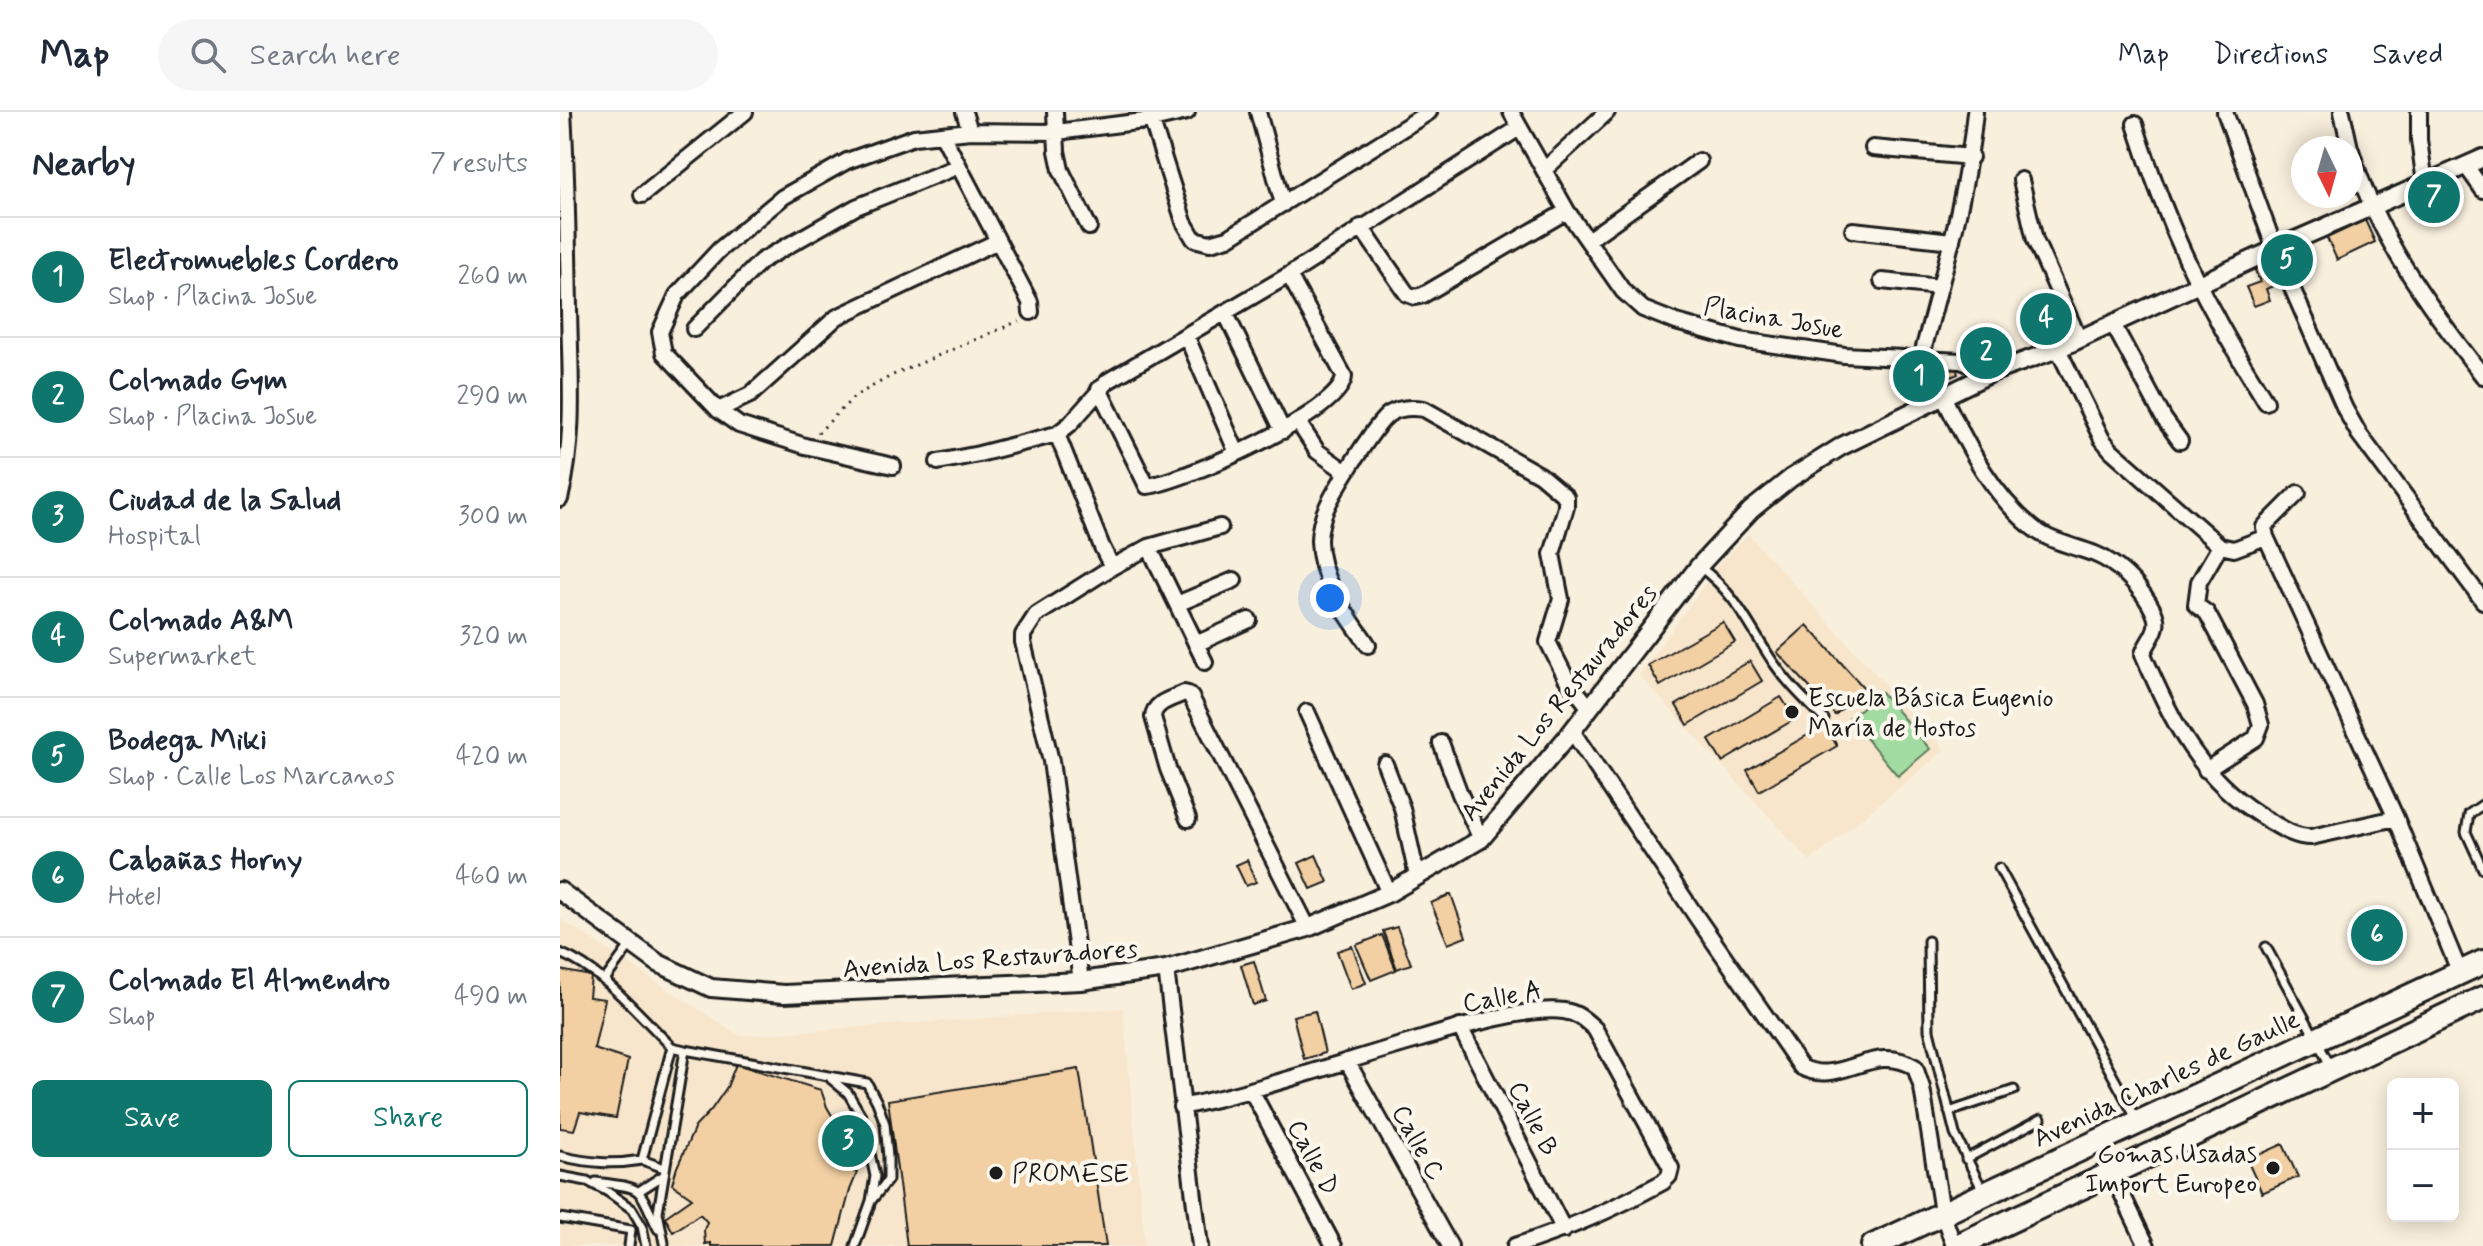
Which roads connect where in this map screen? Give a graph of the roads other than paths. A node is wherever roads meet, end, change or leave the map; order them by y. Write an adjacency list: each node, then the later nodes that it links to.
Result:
1 (563, 112): 48 (street)
2 (745, 112): 33 (street)
3 (964, 112): 18 (street)
4 (1055, 112): 19 (street)
5 (1187, 112): 14 (street)
6 (1258, 112): 34 (street)
7 (1429, 112): 15 (street)
8 (1511, 112): 17 (street, Placina Josue)
9 (1607, 112): 28 (street)
10 (1975, 112): 23 (street)
11 (2225, 112): 43 (street)
12 (2342, 112): 21 (street)
13 (2419, 112): 31 (street)
14 (1151, 116): 19 (street); 34 (street)
15 (1404, 118): 34 (street)
16 (2135, 124): 46 (street)
17 (1519, 128): 28 (street, Placina Josue); 38 (street)
18 (970, 131): 19 (street); 20 (street)
19 (1057, 132): 37 (street)
20 (942, 134): 26 (street); 62 (street)
21 (2348, 136)
22 (1873, 148): 23 (street)
23 (1971, 157): 42 (street)
24 (2483, 158): 27 (street, Avenida Los Restauradores)
25 (1699, 161): 40 (street)
26 (959, 166): 41 (street); 52 (street)
27 (2466, 166): 31 (street, Avenida Los Restauradores); 32 (street)
28 (1544, 170): 36 (street, Placina Josue)
29 (2021, 180): 54 (street)
30 (2363, 183): 35 (street)
31 (2425, 183): 35 (street, Avenida Los Restauradores)
32 (2483, 190)
33 (642, 195)
34 (1283, 204)
35 (2371, 206): 43 (street, Avenida Los Restauradores); 58 (street)
36 (1567, 211): 38 (street); 40 (street, Placina Josue)
37 (1089, 227)
38 (1361, 227): 44 (street)
39 (1853, 230): 42 (street)
40 (1588, 240): 56 (street, Placina Josue)
41 (998, 241): 49 (street); 62 (street)
42 (1952, 241): 47 (street)
43 (2275, 249): 46 (street, Avenida Los Restauradores); 80 (street)
44 (1289, 275): 50 (street); 63 (street)
45 (1882, 281): 47 (street)
46 (2199, 284): 51 (street, Avenida Los Restauradores); 61 (street)
47 (1940, 287): 56 (street)
48 (564, 306): 72 (street)
49 (1031, 312)
50 (1225, 312): 53 (street); 64 (street)
51 (2113, 324): 54 (street, Avenida Los Restauradores); 66 (street)
52 (694, 329)
53 (1186, 335): 59 (street); 67 (street)
54 (2079, 339): 55 (street, Avenida Los Restauradores)
55 (2058, 349): 57 (street, Avenida Los Restauradores); 75 (street)
56 (1921, 359): 57 (street, Placina Josue)
57 (1991, 373): 60 (street, Avenida Los Restauradores)
58 (2483, 376)
59 (1099, 389): 65 (street); 67 (street)
60 (1943, 396): 77 (street, Avenida Los Restauradores); 92 (street)
61 (2266, 402)
62 (718, 410): 69 (street)
63 (1298, 422): 64 (street); 70 (street)
64 (1283, 431): 67 (street)
65 (1057, 434): 68 (street); 78 (street)
66 (2180, 441)
67 (1237, 453)
68 (938, 462)
69 (893, 466)
70 (1346, 472): 84 (street); 86 (street)
71 (2298, 493): 74 (street)
72 (560, 499)
73 (1220, 527): 76 (street)
74 (2266, 537): 75 (street); 94 (street)
75 (2220, 546): 92 (street)
76 (1149, 547): 78 (street); 81 (street)
77 (1699, 566): 86 (street, Avenida Los Restauradores); 88 (lane)
78 (1112, 567): 111 (street)
79 (1234, 580): 81 (street)
80 (2483, 601)
81 (1177, 604): 83 (street)
82 (1249, 620): 83 (street)
83 (1196, 644): 85 (street)
84 (1368, 645)
85 (1205, 662)
86 (1589, 707): 89 (street, Avenida Los Restauradores)
87 (1307, 712): 101 (street)
88 (1824, 719)
89 (1572, 731): 96 (street, Avenida Los Restauradores); 136 (street)
90 (1441, 743): 96 (street)
91 (1385, 764): 99 (street)
92 (2206, 770): 94 (street)
93 (2482, 805): 98 (lane)
94 (2396, 818): 109 (street)
95 (1188, 819): 102 (street)
96 (1481, 839): 99 (street, Avenida Los Restauradores)
97 (1999, 868): 125 (lane)
98 (2483, 869)
99 (1417, 876): 101 (street, Avenida Los Restauradores)
100 (560, 891): 104 (street, Avenida Los Restauradores)
101 (1389, 893): 102 (street, Avenida Los Restauradores)
102 (1308, 928): 108 (street, Avenida Los Restauradores)
103 (1928, 941): 123 (lane)
104 (631, 944): 110 (lane); 111 (street, Avenida Los Restauradores)
105 (2266, 947): 114 (lane)
106 (560, 953): 110 (lane)
107 (2483, 962): 109 (main road, Avenida Charles de Gaulle)
108 (1166, 969): 111 (street, Avenida Los Restauradores); 122 (street)
109 (2460, 973): 114 (main road, Avenida Charles de Gaulle)
110 (604, 981): 115 (lane)
111 (1081, 981)
112 (2483, 998): 118 (main road)
113 (1460, 1027): 117 (street, Calle A); 138 (street, Calle B); 138 (street, Calle A)
114 (2316, 1039): 118 (lane); 125 (main road, Avenida Charles de Gaulle)
115 (672, 1047): 116 (lane); 128 (lane)
116 (685, 1050): 119 (lane); 129 (lane)
117 (1347, 1061): 120 (street, Calle A); 145 (street, Calle C)
118 (2332, 1068): 130 (main road)
119 (829, 1078): 135 (lane); 135 (lane)
120 (1251, 1090): 122 (street, Calle A); 144 (street, Calle D)
121 (2014, 1090): 123 (lane)
122 (1181, 1107): 143 (street)
123 (1949, 1112): 127 (lane)
124 (2041, 1119): 127 (lane)
125 (2138, 1122): 134 (main road, Avenida Charles de Gaulle)
126 (560, 1156): 128 (lane)
127 (1966, 1159): 134 (lane)
128 (642, 1160): 129 (lane)
129 (664, 1171): 133 (lane); 139 (lane)
130 (2111, 1171): 148 (main road); 149 (street)
131 (560, 1176): 132 (lane)
132 (587, 1181): 133 (lane); 141 (lane)
133 (639, 1191): 139 (lane)
134 (1984, 1193): 136 (main road, Avenida Charles de Gaulle)
135 (871, 1201): 142 (lane)
136 (1942, 1212): 147 (main road, Avenida Charles de Gaulle); 148 (street)
137 (560, 1218): 140 (lane)
138 (1564, 1230): 146 (street, Calle A)
139 (664, 1245)
140 (629, 1246)
141 (646, 1246)
142 (855, 1246)
143 (1200, 1246)
144 (1334, 1246)
145 (1450, 1246)
146 (1515, 1246)
147 (1873, 1246)
148 (1955, 1246)
149 (2147, 1246)

